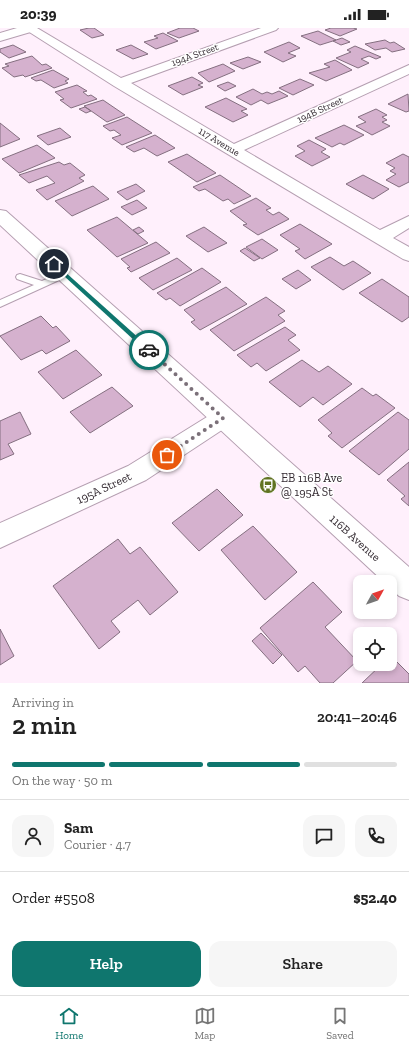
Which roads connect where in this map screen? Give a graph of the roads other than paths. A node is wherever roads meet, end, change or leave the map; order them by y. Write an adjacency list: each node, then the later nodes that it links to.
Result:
1 (30, 28): 3 (street); 5 (street, 117 Avenue)
2 (272, 28): 5 (street, 194A Street)
3 (0, 37)
4 (409, 69): 6 (street, 194B Street)
5 (119, 83): 6 (street, 117 Avenue)
6 (232, 150): 9 (street, 117 Avenue)
7 (0, 215): 11 (street, 116B Avenue)
8 (409, 221): 9 (street)
9 (380, 238): 10 (street, 117 Avenue)
10 (409, 255)
11 (65, 274): 13 (lane); 15 (street, 116B Avenue)
12 (20, 277): 13 (lane)
13 (43, 285): 14 (lane)
14 (0, 304)
15 (223, 418): 16 (street, 195A Street); 17 (street, 116B Avenue)
16 (0, 536)
17 (409, 586)

